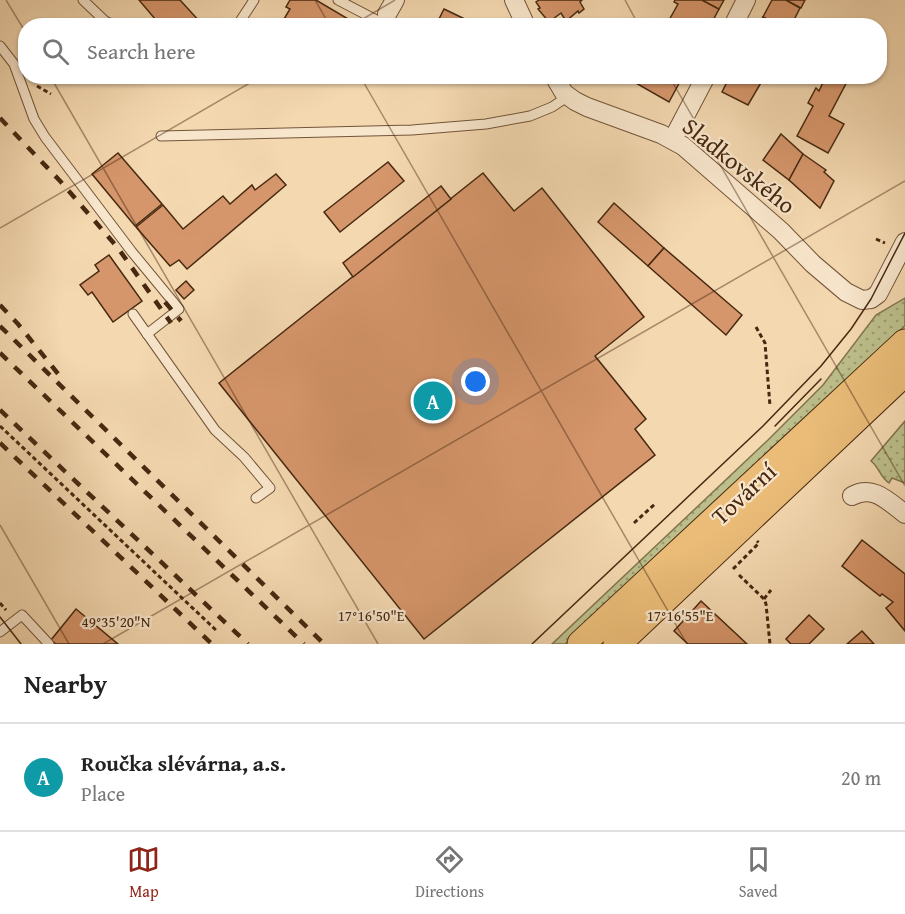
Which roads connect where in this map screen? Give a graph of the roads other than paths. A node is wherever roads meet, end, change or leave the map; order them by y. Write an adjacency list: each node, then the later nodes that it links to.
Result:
1 (84, 0): 6 (lane)
2 (254, 0): 7 (lane)
3 (338, 0): 8 (lane)
4 (514, 0): 9 (street)
5 (746, 0): 10 (street)
6 (102, 18)
7 (242, 18)
8 (372, 18)
9 (522, 18)
10 (737, 18)
11 (0, 46): 12 (lane)
12 (18, 75)
13 (21, 84): 21 (lane)
14 (559, 84): 16 (street)
15 (702, 84): 18 (street)
16 (567, 97): 17 (lane); 18 (street, Sladkovského)
17 (161, 136)
18 (673, 139): 19 (street, Sladkovského)
19 (905, 242)
20 (133, 314): 21 (lane)
21 (147, 334): 27 (lane)
22 (905, 343): 31 (main road, Tovární)
23 (905, 372): 25 (main road, Tovární)
24 (905, 392): 25 (street)
25 (868, 406): 32 (main road, Tovární)
26 (852, 496): 28 (street)
27 (256, 498)
28 (905, 514)
29 (0, 632): 30 (lane)
30 (49, 644)
31 (581, 644)
32 (617, 644)

